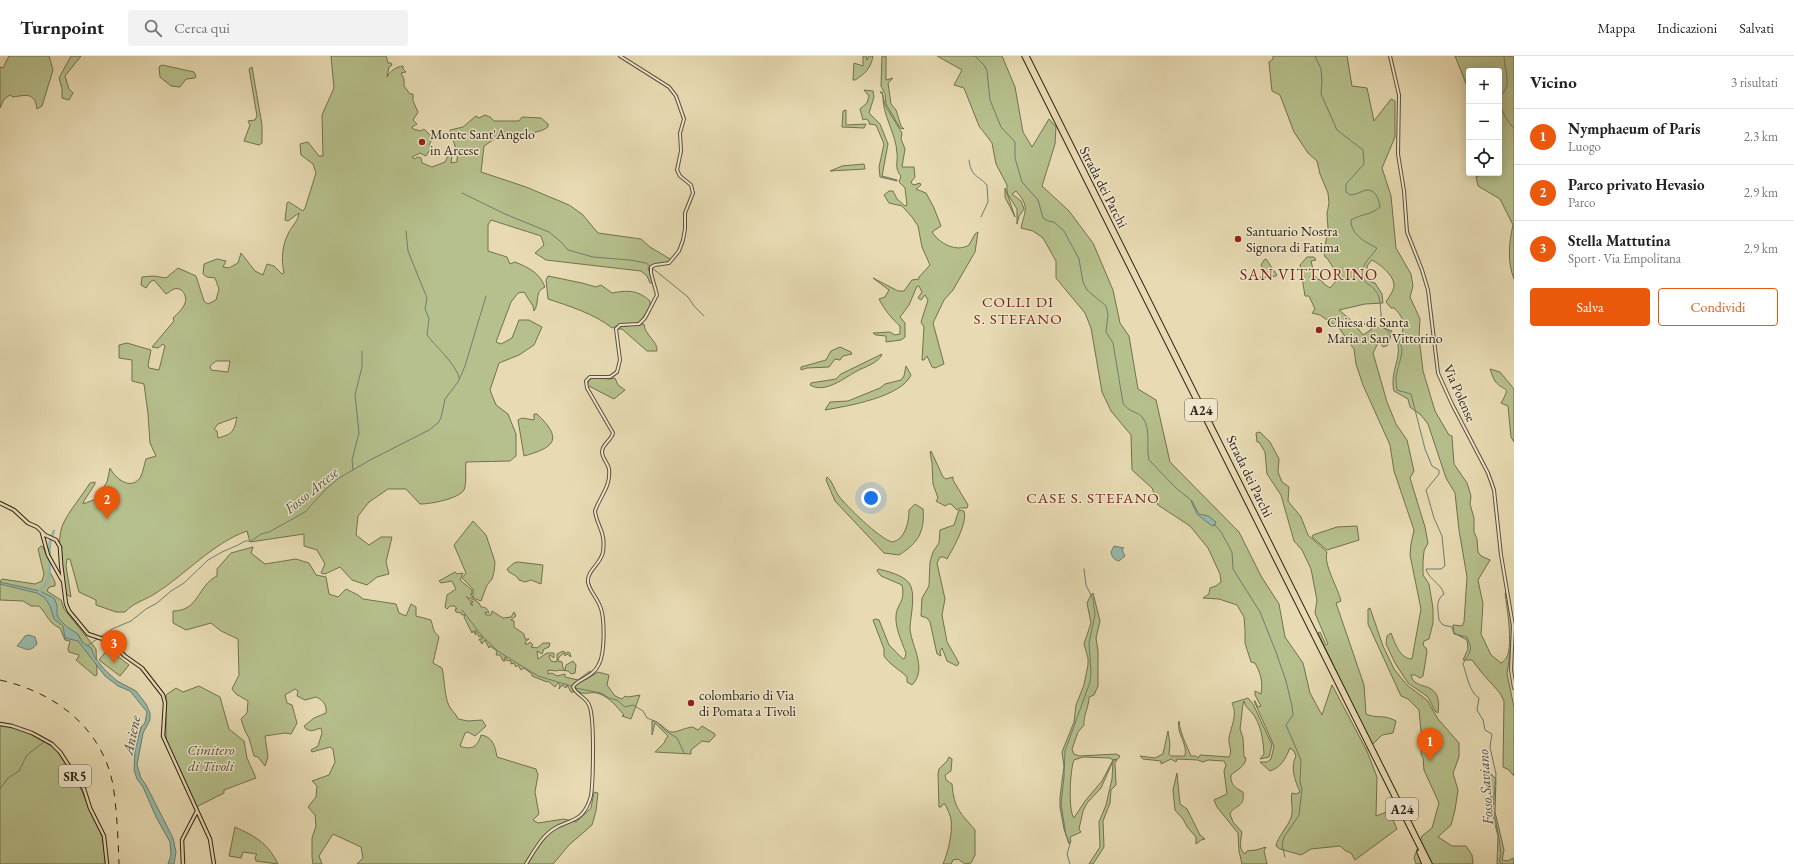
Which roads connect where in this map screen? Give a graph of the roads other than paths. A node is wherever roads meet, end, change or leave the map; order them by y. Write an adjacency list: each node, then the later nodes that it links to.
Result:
1 (620, 56): 20 (street)
2 (1025, 56): 4 (highway, Strada dei Parchi / A24)
3 (1390, 56): 12 (street, Via Polense)
4 (1067, 140): 14 (highway, Strada dei Parchi / A24); 14 (highway, Strada dei Parchi / A24)
5 (0, 503): 6 (main road)
6 (42, 533): 7 (main road); 8 (main road)
7 (47, 536): 8 (main road); 9 (main road)
8 (44, 540): 10 (main road)
9 (62, 569): 10 (main road); 11 (main road)
10 (57, 570): 11 (main road)
11 (63, 582): 15 (main road)
12 (1514, 688)
13 (0, 724): 17 (main road, SR5)
14 (1374, 755): 16 (highway, Strada dei Parchi / A24); 22 (highway, Strada dei Parchi / A24)
15 (197, 811): 18 (main road); 19 (main road)
16 (1408, 827): 21 (highway); 22 (highway, Strada dei Parchi / A24)
17 (108, 864)
18 (182, 864)
19 (214, 864)
20 (526, 864)
21 (1424, 864)
22 (1429, 864)

